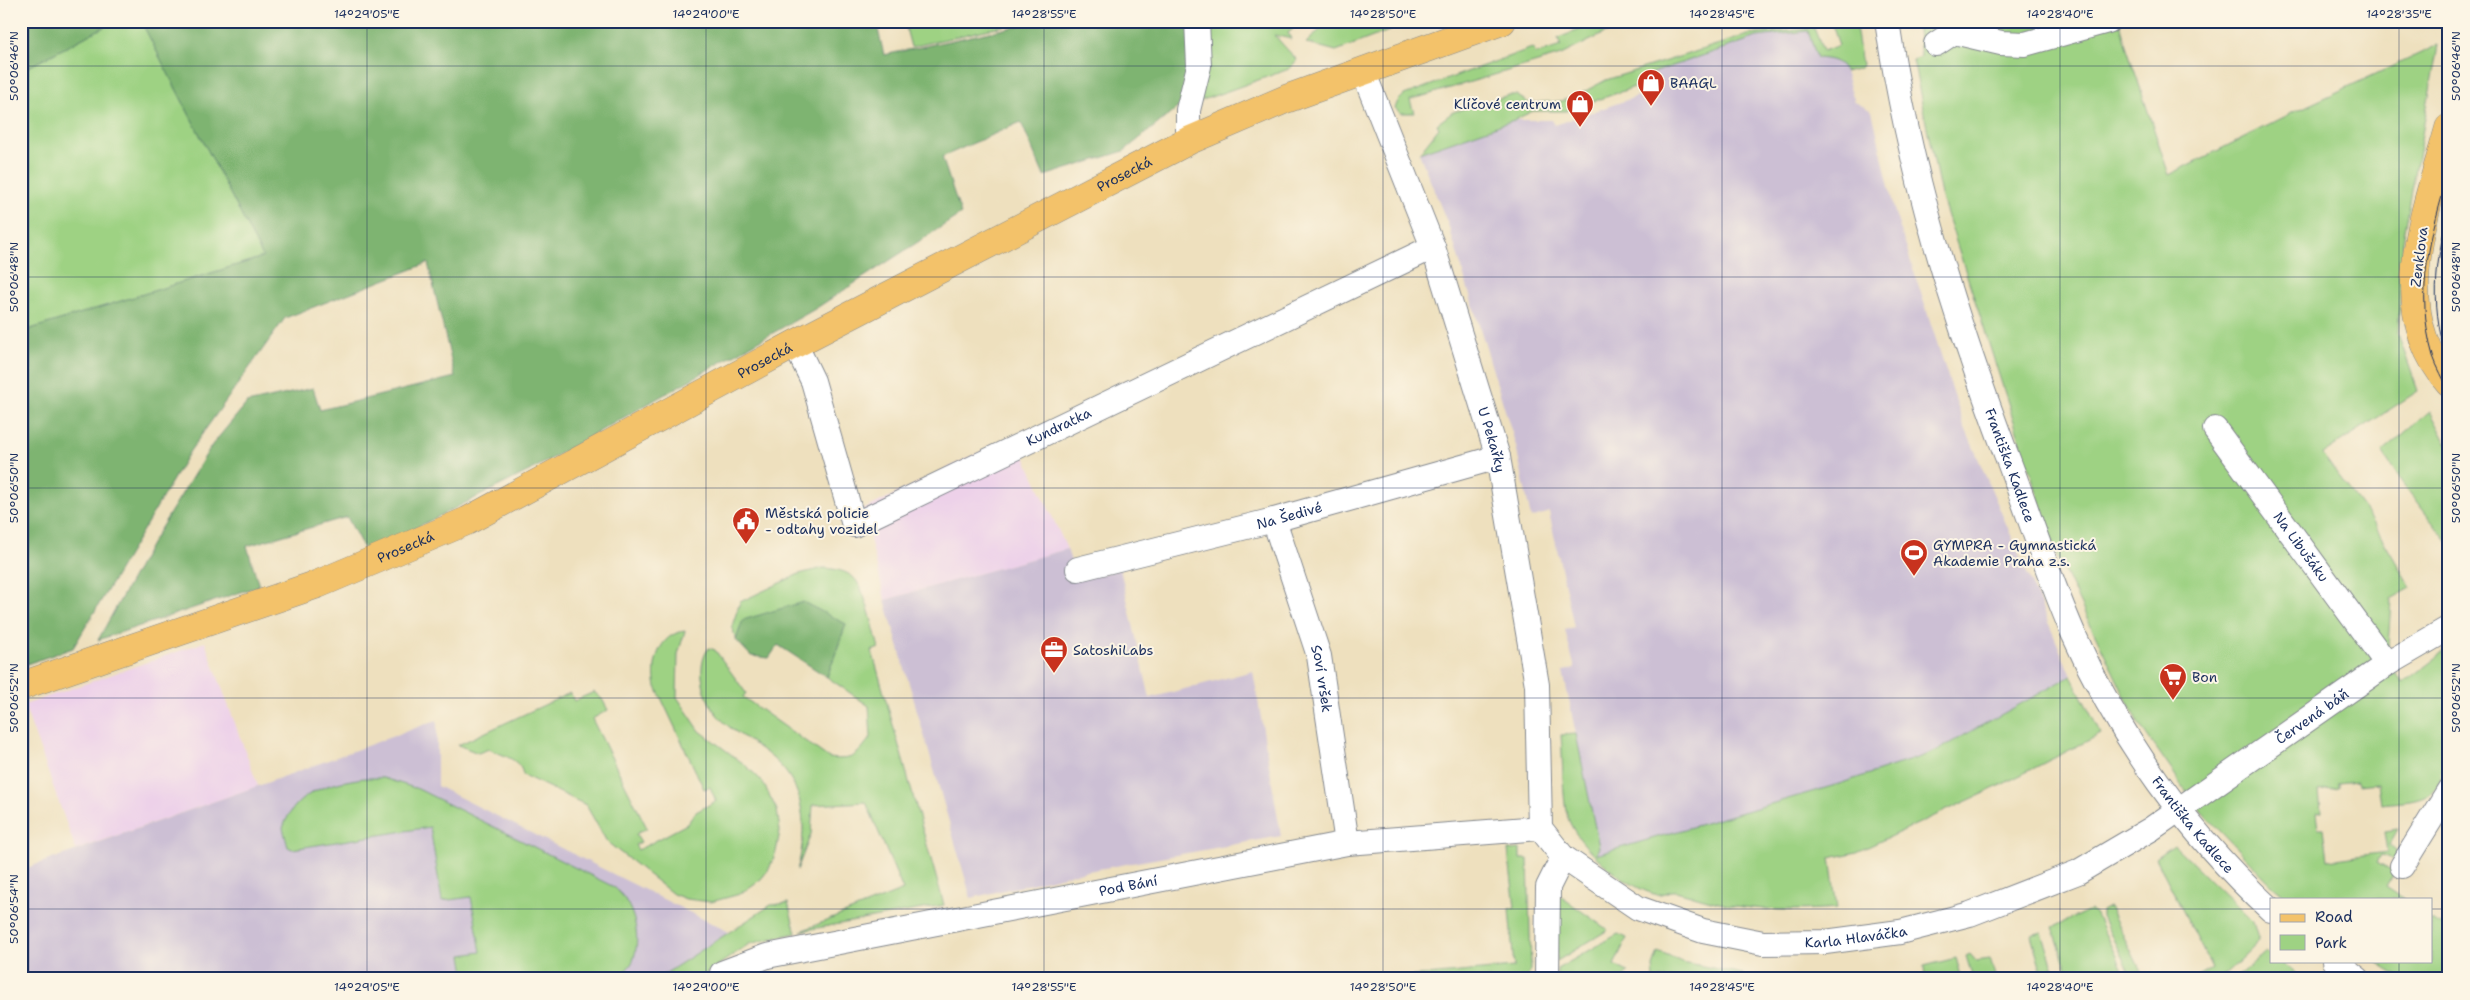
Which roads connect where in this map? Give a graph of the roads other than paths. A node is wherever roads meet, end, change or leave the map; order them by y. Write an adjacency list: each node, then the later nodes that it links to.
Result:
1 (1197, 21): 8 (street)
2 (1502, 21): 6 (main road, Prosecká)
3 (1886, 21): 20 (street, Františka Kadlece)
4 (2106, 22): 5 (street)
5 (1936, 44)
6 (1363, 71): 8 (main road, Prosecká); 9 (street, U Pekařky)
7 (2449, 128): 11 (main road, Zenklova)
8 (1188, 141): 10 (main road, Prosecká)
9 (1433, 246): 10 (street, Kundratka); 13 (street, U Pekařky)
10 (795, 344): 18 (main road, Prosecká)
11 (2449, 382)
12 (2215, 429): 17 (street, Na Libušáku)
13 (1498, 457): 14 (street, Na Šedivé); 21 (street, U Pekařky)
14 (1274, 520): 15 (street, Na Šedivé); 22 (street, Soví vršek)
15 (1078, 570)
16 (2449, 628): 17 (street, Červená báň)
17 (2387, 664): 20 (street, Červená báň)
18 (21, 686)
19 (2449, 790): 24 (street)
20 (2179, 810): 23 (street, Karla Hlaváčka); 25 (street, Františka Kadlece)
21 (1540, 828): 22 (street, Pod Bání); 23 (street, Karla Hlaváčka)
22 (1347, 843): 27 (street, Pod Bání)
23 (1563, 857): 28 (street)
24 (2402, 866)
25 (2270, 909)
26 (2336, 962): 29 (street)
27 (722, 973)
28 (1547, 979)
29 (2358, 979)

